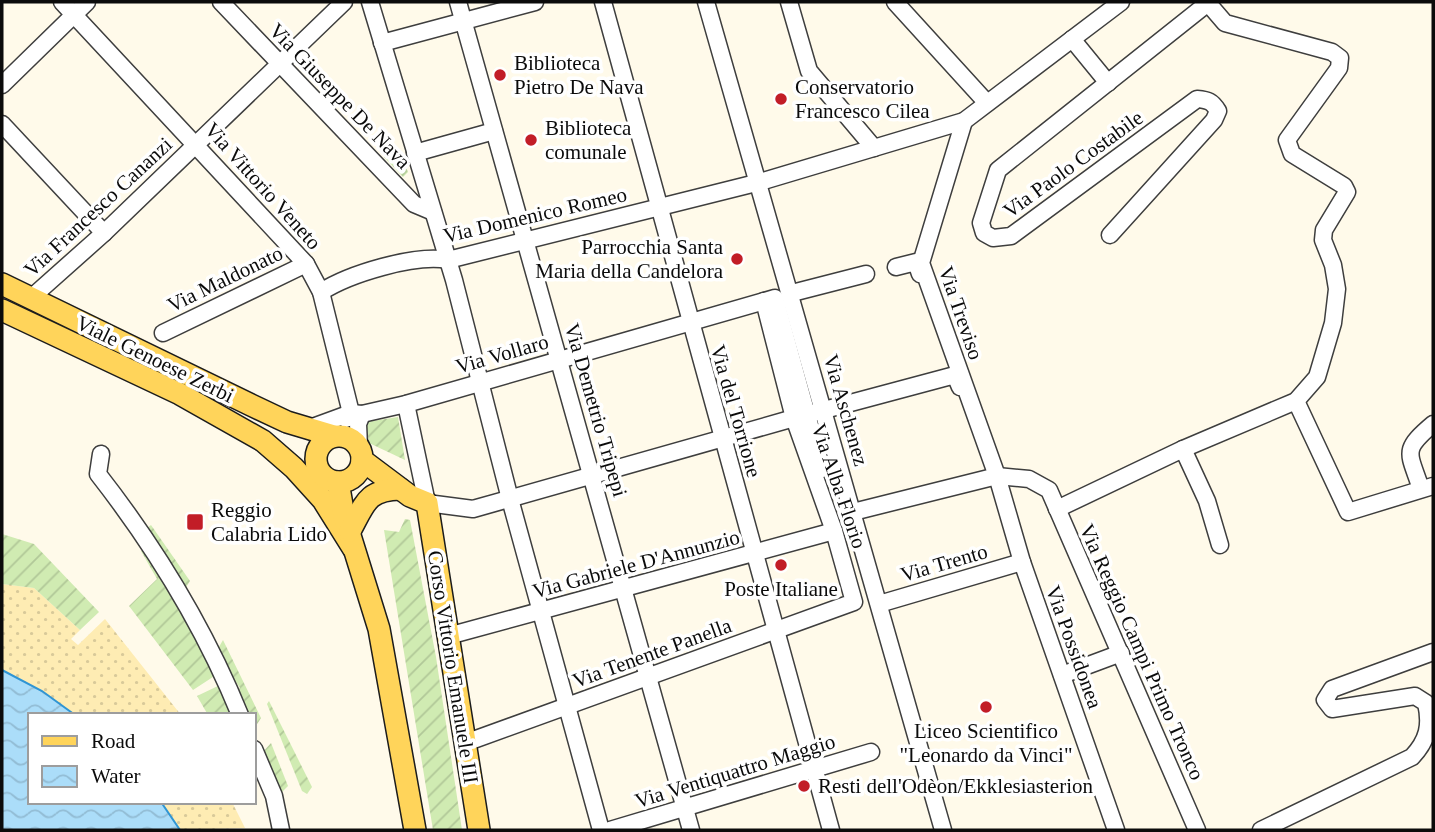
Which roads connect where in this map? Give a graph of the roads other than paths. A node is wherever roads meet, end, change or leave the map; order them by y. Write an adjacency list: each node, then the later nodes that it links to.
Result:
1 (62, 2): 14 (street, Via Vittorio Veneto)
2 (87, 2): 14 (street)
3 (221, 2): 18 (street, Via Giuseppe De Nava)
4 (345, 2): 18 (street, Via Francesco Cananzi)
5 (370, 2): 17 (street)
6 (458, 2): 15 (street, Via Demetrio Tripepi)
7 (535, 2): 15 (street)
8 (603, 2): 29 (street, Via del Torrione)
9 (706, 2): 28 (street, Via Aschenez)
10 (789, 2): 26 (street)
11 (895, 2): 21 (street)
12 (1121, 2): 16 (street)
13 (1208, 2): 19 (street, Via Paolo Costabile); 48 (street)
14 (74, 15): 20 (street); 25 (street, Via Vittorio Veneto)
15 (464, 21): 17 (street); 24 (street, Via Demetrio Tripepi)
16 (1072, 39): 19 (street); 21 (street)
17 (382, 43): 27 (street)
18 (280, 64): 25 (street, Via Francesco Cananzi); 30 (street, Via Giuseppe De Nava)
19 (1108, 83): 32 (street, Via Paolo Costabile)
20 (2, 85)
21 (987, 103): 22 (street)
22 (964, 121): 26 (street, Via Domenico Romeo); 62 (street, Via Treviso)
23 (2, 124): 31 (street)
24 (494, 131): 27 (street); 33 (street, Via Demetrio Tripepi)
25 (197, 144): 31 (street, Via Francesco Cananzi); 35 (street, Via Vittorio Veneto)
26 (874, 148): 28 (street, Via Domenico Romeo)
27 (415, 153): 30 (street)
28 (760, 182): 29 (street, Via Domenico Romeo); 40 (street, Via Aschenez)
29 (659, 209): 33 (street, Via Domenico Romeo); 43 (street, Via del Torrione)
30 (433, 212): 34 (street)
31 (104, 233): 41 (street, Via Francesco Cananzi)
32 (1110, 235)
33 (526, 241): 34 (street, Via Domenico Romeo); 45 (street, Via Demetrio Tripepi)
34 (448, 260): 39 (street, Via Domenico Romeo); 47 (street)
35 (306, 264): 39 (street, Via Vittorio Veneto); 44 (street, Via Maldonato)
36 (896, 267): 46 (street)
37 (866, 274): 40 (street)
38 (2, 284): 41 (main road, Viale Genoese Zerbi)
39 (321, 292): 50 (street, Via Vittorio Veneto)
40 (792, 293): 51 (street, Via Aschenez)
41 (31, 298): 53 (main road, Viale Genoese Zerbi)
42 (2, 310): 60 (main road, Viale Genoese Zerbi)
43 (690, 323): 45 (street, Via Vollaro); 51 (street, Via Vollaro); 55 (street, Via del Torrione)
44 (163, 333)
45 (560, 360): 47 (street, Via Vollaro); 61 (street, Via Demetrio Tripepi)
46 (955, 375): 51 (street); 62 (street)
47 (479, 382): 49 (street, Via Vollaro); 66 (street)
48 (1296, 401): 56 (street); 64 (street)
49 (407, 404): 50 (street, Via Vollaro); 67 (street, Corso Vittorio Emanuele III)
50 (356, 414): 53 (street); 54 (street); 57 (street)
51 (808, 414): 55 (street); 69 (street, Via Aschenez); 70 (street, Via Alba Florio)
52 (1433, 424): 64 (street)
53 (310, 428): 54 (main road, Viale Genoese Zerbi)
54 (334, 436): 57 (main road); 59 (main road)
55 (722, 439): 61 (street); 73 (street, Via del Torrione)
56 (1183, 449): 68 (street); 72 (street)
57 (360, 453): 63 (main road); 65 (main road)
58 (101, 454): 86 (street)
59 (316, 462): 60 (main road); 63 (main road)
60 (294, 467): 71 (main road, Viale Genoese Zerbi)
61 (593, 475): 66 (street); 75 (street, Via Demetrio Tripepi)
62 (997, 477): 68 (street, Via Reggio Campi Primo Tronco); 69 (street); 74 (street, Via Possidonea)
63 (338, 482): 71 (main road)
64 (1427, 487)
65 (400, 489): 67 (main road); 71 (main road)
66 (510, 499): 67 (street); 78 (street)
67 (427, 503): 80 (main road, Corso Vittorio Emanuele III)
68 (1057, 509): 82 (street, Via Reggio Campi Primo Tronco)
69 (853, 512): 77 (street, Via Aschenez)
70 (834, 531): 73 (street, Via Gabriele D'Annunzio); 76 (street, Via Alba Florio)
71 (351, 539): 93 (main road)
72 (1220, 545)
73 (754, 553): 75 (street, Via Gabriele D'Annunzio); 79 (street, Via del Torrione)
74 (1022, 562): 77 (street, Via Trento); 83 (street, Via Possidonea)
75 (624, 588): 78 (street, Via Gabriele D'Annunzio); 84 (street, Via Demetrio Tripepi)
76 (854, 602): 79 (street, Via Tenente Panella)
77 (879, 604): 99 (street, Via Aschenez)
78 (541, 612): 80 (street, Via Gabriele D'Annunzio); 85 (street)
79 (776, 631): 84 (street, Via Tenente Panella); 90 (street, Via del Torrione)
80 (448, 636): 87 (main road, Corso Vittorio Emanuele III)
81 (1433, 652): 102 (street)
82 (1121, 653): 83 (street); 101 (street, Via Reggio Campi Primo Tronco)
83 (1062, 675): 100 (street, Via Possidonea)
84 (649, 676): 85 (street, Via Tenente Panella); 91 (street, Via Demetrio Tripepi)
85 (567, 705): 87 (street, Via Tenente Panella); 95 (street)
86 (239, 713)
87 (465, 743): 94 (main road, Corso Vittorio Emanuele III)
88 (871, 752): 90 (street, Via Ventiquattro Maggio)
89 (256, 754): 92 (street)
90 (814, 770): 91 (street, Via Ventiquattro Maggio); 98 (street, Via del Torrione)
91 (685, 808): 96 (street, Via Ventiquattro Maggio); 97 (street, Via Demetrio Tripepi)
92 (281, 830)
93 (415, 830)
94 (479, 830)
95 (601, 830)
96 (610, 830)
97 (691, 830)
98 (831, 830)
99 (943, 830)
100 (1116, 830)
101 (1196, 830)
102 (1261, 830)

